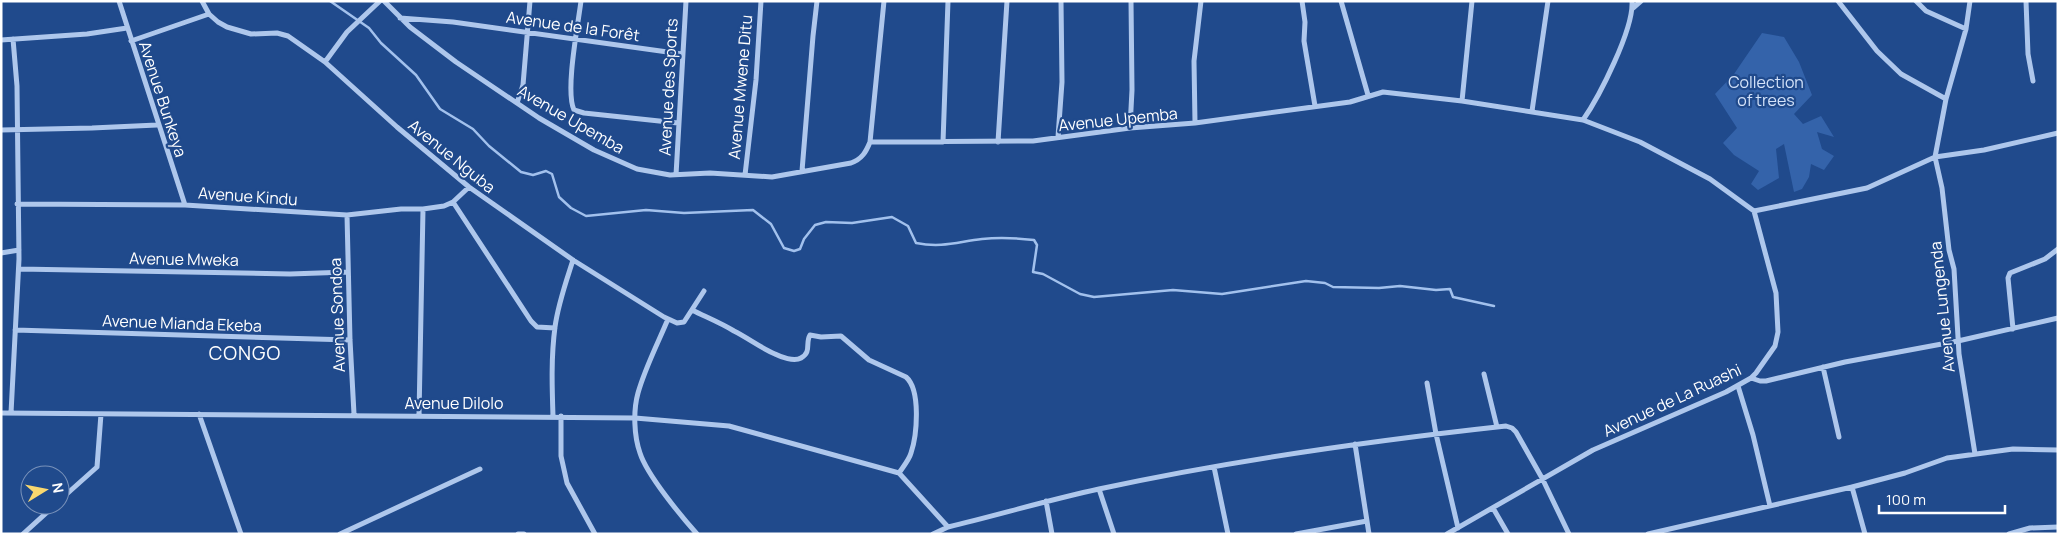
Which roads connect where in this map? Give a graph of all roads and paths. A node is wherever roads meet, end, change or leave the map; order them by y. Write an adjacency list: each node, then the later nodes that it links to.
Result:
1 (119, 1): 29 (street, Avenue Bunkeya)
2 (202, 1): 27 (street)
3 (380, 1): 37 (street)
4 (384, 1): 28 (street, Avenue Upemba)
5 (530, 1): 31 (street)
6 (581, 1): 33 (street)
7 (686, 1): 36 (street, Avenue des Sports)
8 (761, 1): 60 (street, Avenue Mwene Ditu)
9 (817, 1): 58 (street)
10 (884, 1): 54 (street)
11 (948, 1): 55 (street)
12 (1007, 1): 56 (street)
13 (1061, 1): 53 (street)
14 (1131, 1): 49 (street)
15 (1201, 1): 47 (street)
16 (1302, 1): 43 (street)
17 (1341, 1): 39 (street)
18 (1472, 1): 41 (street)
19 (1548, 1): 44 (street)
20 (1632, 1): 26 (street)
21 (1640, 1): 26 (street)
22 (1838, 1): 40 (street)
23 (1916, 1): 30 (street)
24 (1970, 1): 30 (street)
25 (2026, 1): 38 (street)
26 (1633, 8): 45 (street)
27 (209, 14): 35 (street); 37 (street, Avenue Nguba)
28 (400, 18): 31 (street, Avenue de la Forêt); 42 (street, Avenue Upemba)
29 (127, 28): 32 (street); 35 (street, Avenue Bunkeya)
30 (1966, 29): 40 (street)
31 (526, 33): 33 (street, Avenue de la Forêt); 42 (street)
32 (13, 39): 34 (street); 51 (street)
33 (577, 39): 36 (street, Avenue de la Forêt); 46 (street)
34 (1, 40)
35 (132, 41): 48 (street, Avenue Bunkeya)
36 (682, 54): 46 (street, Avenue des Sports)
37 (325, 62): 61 (street, Avenue Nguba)
38 (2033, 81)
39 (1368, 95): 41 (street); 43 (street, Avenue Upemba)
40 (1946, 99): 57 (street)
41 (1462, 101): 44 (street)
42 (517, 103): 59 (street, Avenue Upemba)
43 (1315, 106): 47 (street, Avenue Upemba)
44 (1532, 112): 45 (street)
45 (1583, 120): 66 (street)
46 (678, 123): 59 (street, Avenue des Sports)
47 (1195, 123): 49 (street, Avenue Upemba)
48 (157, 124): 51 (street); 64 (street, Avenue Bunkeya)
49 (1130, 128): 53 (street, Avenue Upemba)
50 (1, 130): 51 (street)
51 (16, 130): 63 (street)
52 (2058, 133): 57 (street)
53 (1058, 138): 56 (street, Avenue Upemba)
54 (870, 142): 55 (street, Avenue Upemba); 58 (street, Avenue Upemba)
55 (943, 142): 56 (street, Avenue Upemba)
56 (998, 142)
57 (1935, 157): 66 (street); 82 (street, Avenue Lungenda)
58 (802, 171): 60 (street, Avenue Upemba)
59 (676, 175): 60 (street, Avenue Upemba)
60 (745, 175)
61 (469, 187): 62 (street, Avenue Kindu); 71 (street, Avenue Nguba)
62 (453, 202): 65 (street, Avenue Kindu); 78 (street)
63 (17, 204): 64 (street, Avenue Kindu); 69 (street)
64 (185, 205): 67 (street, Avenue Kindu)
65 (423, 209): 67 (street, Avenue Kindu); 93 (street)
66 (1754, 211): 85 (street, Avenue de La Ruashi)
67 (347, 215): 73 (street, Avenue Sondoa)
68 (2058, 249): 79 (street)
69 (19, 250): 70 (street); 72 (street)
70 (1, 253)
71 (573, 260): 77 (street, Avenue Nguba); 78 (street)
72 (18, 269): 73 (street, Avenue Mweka); 80 (street)
73 (348, 272): 81 (street, Avenue Sondoa)
74 (704, 291): 75 (street)
75 (692, 310): 77 (street); 105 (street)
76 (2058, 318): 79 (street)
77 (668, 319): 96 (street)
78 (555, 328): 94 (street)
79 (2014, 329): 82 (street)
80 (14, 330): 81 (street, Avenue Mianda Ekeba); 89 (street)
81 (350, 340): 92 (street, Avenue Sondoa)
82 (1958, 341): 83 (street); 102 (street, Avenue Lungenda)
83 (1823, 367): 85 (street); 99 (street)
84 (1484, 374): 97 (street)
85 (1751, 378): 87 (street, Avenue de La Ruashi)
86 (1427, 383): 98 (street)
87 (1738, 386): 106 (street, Avenue de La Ruashi); 111 (street)
88 (1, 412): 89 (street, Avenue Dilolo)
89 (12, 413): 90 (street, Avenue Dilolo)
90 (101, 414): 91 (street, Avenue Dilolo); 109 (street)
91 (199, 414): 92 (street, Avenue Dilolo); 119 (street)
92 (354, 414): 93 (street, Avenue Dilolo)
93 (419, 416): 94 (street, Avenue Dilolo)
94 (553, 416): 95 (street, Avenue Dilolo)
95 (561, 416): 96 (street, Avenue Dilolo); 123 (street)
96 (635, 418): 105 (street, Avenue Dilolo); 124 (street)
97 (1497, 427): 98 (street); 106 (street)
98 (1436, 434): 100 (street); 117 (street)
99 (1839, 437)
100 (1355, 444): 103 (street); 114 (street)
101 (2058, 450): 102 (street)
102 (1975, 454): 107 (street)
103 (1214, 467): 108 (street); 128 (street)
104 (480, 469): 120 (street)
105 (899, 473): 115 (street)
106 (1542, 478): 112 (street, Avenue de La Ruashi); 133 (street)
107 (1852, 488): 111 (street); 135 (street)
108 (1099, 489): 110 (street); 127 (street)
109 (70, 491)
110 (1046, 501): 115 (street); 126 (street)
111 (1770, 506): 134 (street)
112 (1493, 508): 117 (street, Avenue de La Ruashi); 132 (street)
113 (44, 515): 118 (street)
114 (1367, 521): 129 (street); 130 (street)
115 (948, 527): 125 (street)
116 (2058, 527): 136 (street)
117 (1458, 528): 131 (street, Avenue de La Ruashi)
118 (23, 534)
119 (241, 534)
120 (340, 534)
121 (518, 534): 122 (street)
122 (524, 534)
123 (596, 534)
124 (697, 534)
125 (933, 534)
126 (1052, 534)
127 (1114, 534)
128 (1228, 534)
129 (1296, 534)
130 (1369, 534)
131 (1448, 534)
132 (1508, 534)
133 (1569, 534)
134 (1648, 534)
135 (1865, 534)
136 (2009, 534)

